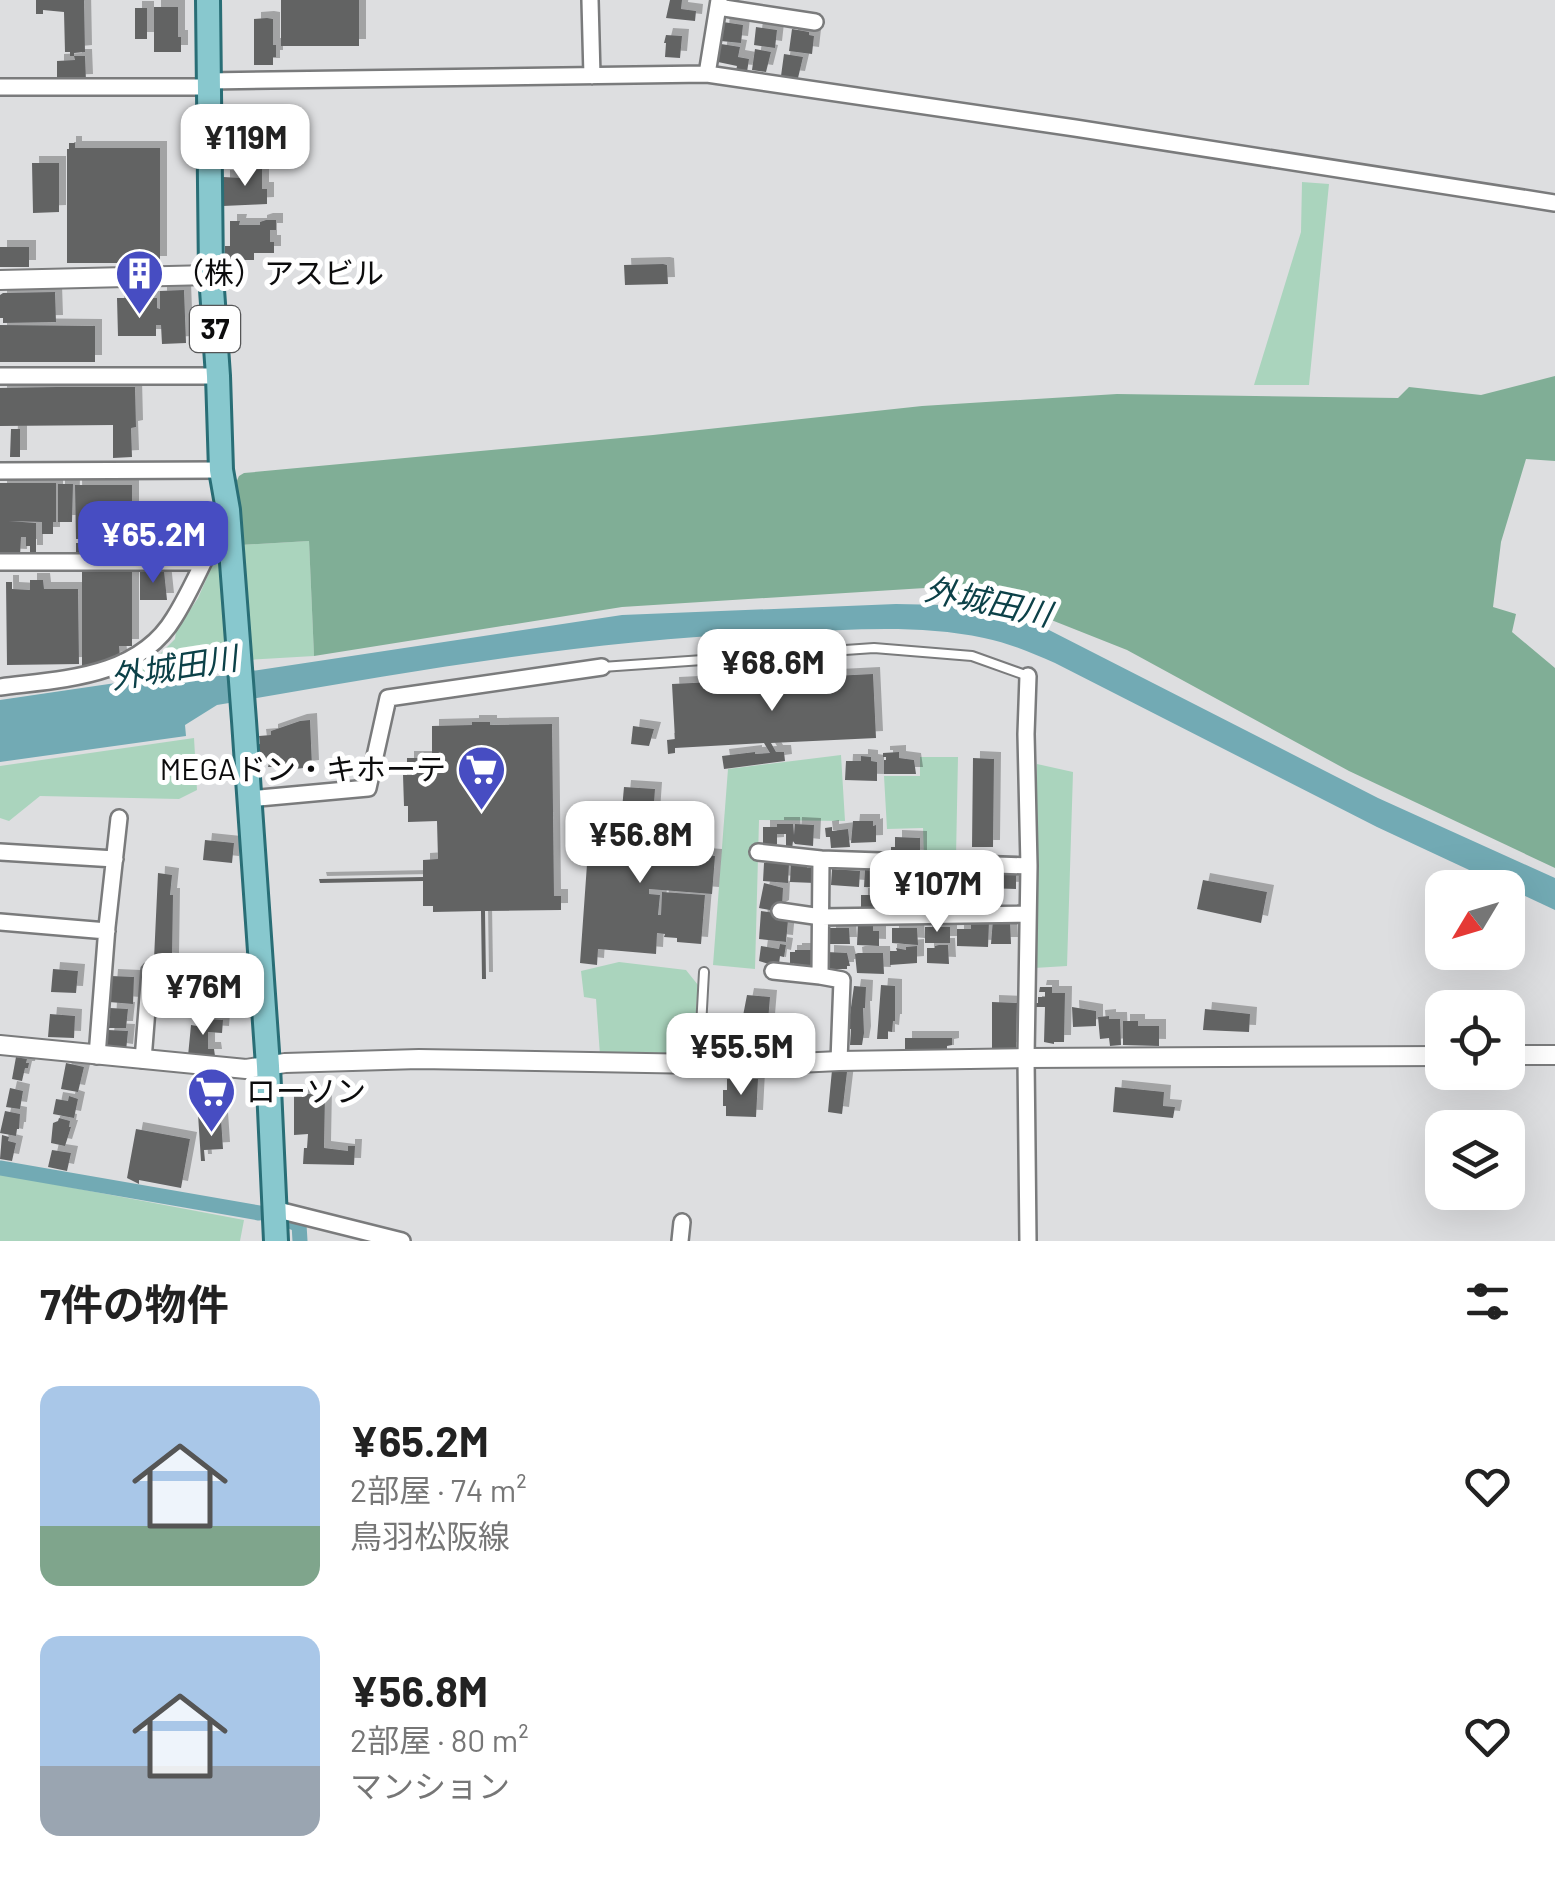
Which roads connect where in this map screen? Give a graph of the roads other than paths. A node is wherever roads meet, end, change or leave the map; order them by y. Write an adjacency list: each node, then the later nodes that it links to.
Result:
1 (208, 0): 9 (main road, 37)
2 (590, 0): 8 (street)
3 (790, 0): 5 (street)
4 (718, 4): 5 (street); 7 (street)
5 (788, 17): 6 (street)
6 (814, 22)
7 (707, 74): 8 (street); 11 (street)
8 (592, 76): 9 (street)
9 (208, 84): 10 (street); 12 (main road, 37)
10 (0, 87)
11 (1555, 203)
12 (211, 274): 13 (street); 15 (main road, 37)
13 (0, 280)
14 (0, 376): 15 (street)
15 (218, 376): 16 (main road, 37)
16 (221, 470): 17 (street); 18 (main road, 37)
17 (0, 471)
18 (228, 510): 20 (street); 24 (main road, 37)
19 (0, 562): 20 (street)
20 (202, 562): 23 (street)
21 (602, 667): 22 (lane); 24 (street)
22 (1028, 676): 30 (street)
23 (0, 687)
24 (249, 800): 49 (main road, 37)
25 (120, 818): 28 (street)
26 (0, 852): 28 (street)
27 (758, 852): 29 (street)
28 (116, 859): 35 (street)
29 (821, 859): 30 (street); 33 (street)
30 (1029, 866): 32 (street)
31 (780, 912): 33 (street)
32 (1028, 914): 33 (street); 45 (street)
33 (821, 917): 39 (street)
34 (0, 922): 35 (street)
35 (107, 931): 43 (street)
36 (150, 971): 46 (street)
37 (773, 971): 39 (street)
38 (704, 972): 48 (lane)
39 (820, 976): 47 (street)
40 (0, 1045): 43 (street)
41 (1555, 1054): 42 (street)
42 (1525, 1055)
43 (97, 1056): 46 (street)
44 (1425, 1056): 45 (street)
45 (1026, 1058): 47 (street); 55 (street)
46 (143, 1060): 49 (street)
47 (839, 1061): 48 (street)
48 (699, 1064): 49 (street)
49 (268, 1066): 50 (main road, 37)
50 (274, 1209): 52 (main road, 37); 53 (street)
51 (682, 1222): 54 (street)
52 (276, 1241)
53 (402, 1241)
54 (680, 1241)
55 (1028, 1241)

